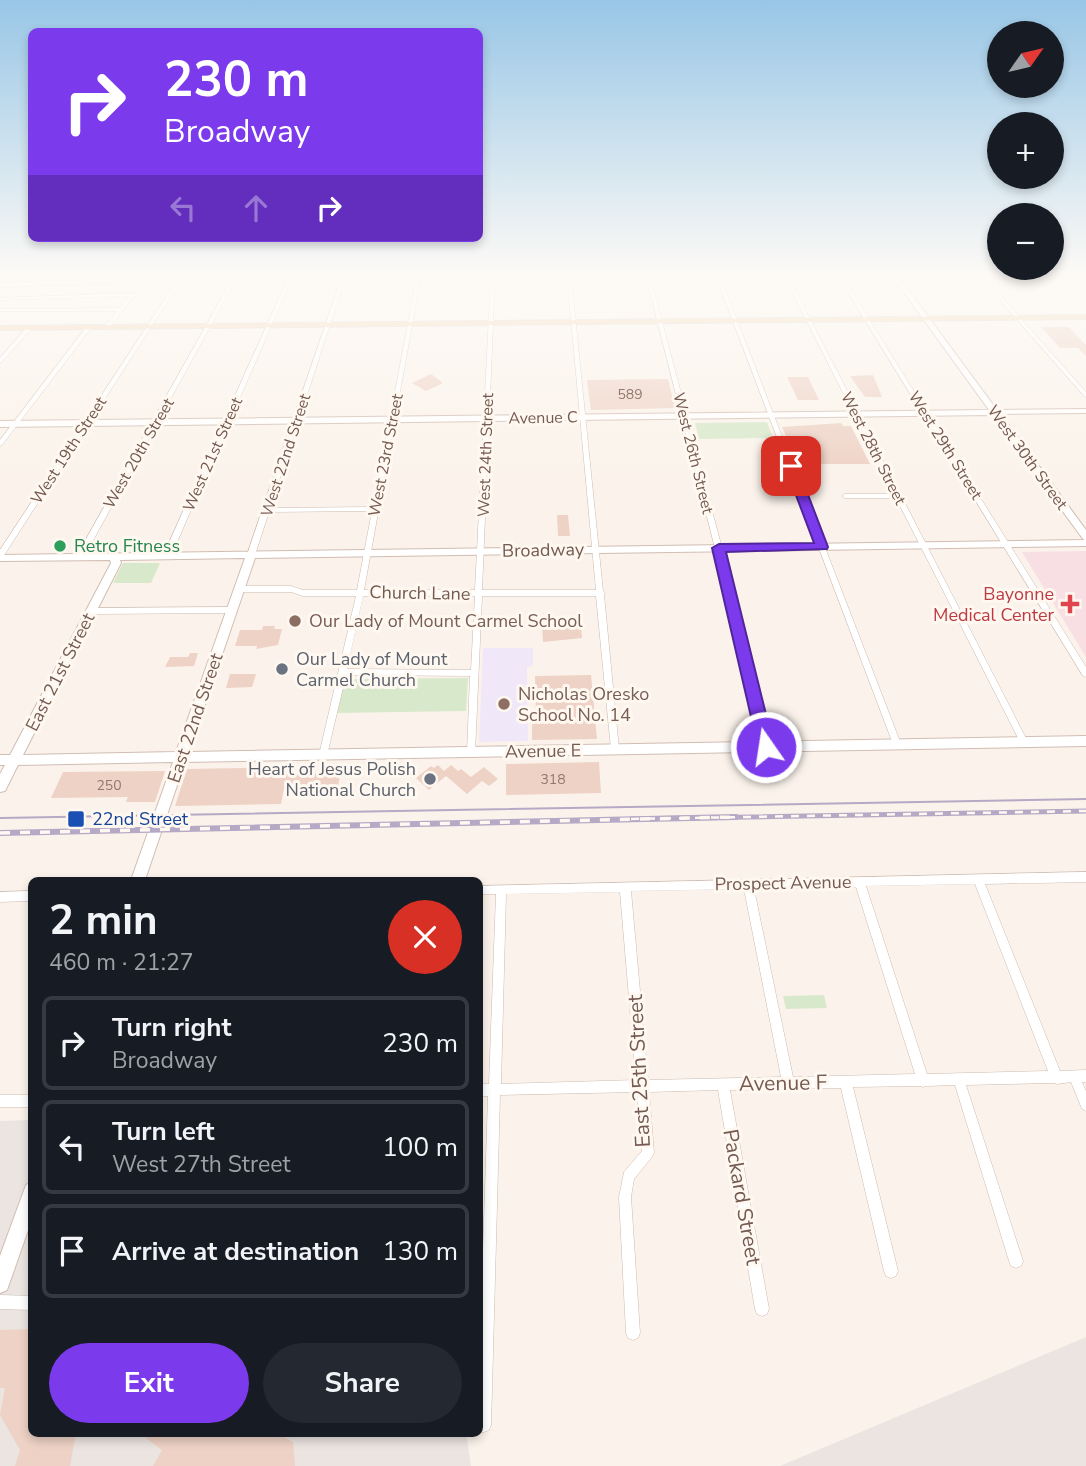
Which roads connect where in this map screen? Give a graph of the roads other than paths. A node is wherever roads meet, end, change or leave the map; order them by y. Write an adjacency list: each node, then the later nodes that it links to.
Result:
1 (15, 344): 16 (street)
2 (76, 344): 32 (street)
3 (137, 344): 30 (street, West 19th Street)
4 (198, 344): 27 (street, West 20th Street)
5 (260, 344): 28 (street, West 21st Street)
6 (322, 344): 29 (street, West 22nd Street)
7 (406, 344): 26 (street, West 23rd Street)
8 (489, 344): 25 (street, West 24th Street)
9 (576, 344): 24 (street)
10 (668, 344): 22 (street, West 26th Street)
11 (744, 344): 23 (street)
12 (820, 344): 21 (street, West 28th Street)
13 (882, 344): 19 (street, West 29th Street)
14 (945, 344): 20 (street, West 30th Street)
15 (1042, 344): 17 (street)
16 (0, 361)
17 (1086, 395)
18 (1086, 411): 20 (street, Avenue C)
19 (925, 412): 20 (street, Avenue C); 21 (street, Avenue C); 40 (street, West 29th Street)
20 (995, 412): 38 (street, West 30th Street)
21 (856, 414): 23 (street, Avenue C); 35 (street, West 28th Street)
22 (685, 415): 23 (street, Avenue C); 24 (street, Avenue C); 43 (street, West 26th Street)
23 (771, 415): 42 (street)
24 (583, 416): 25 (street, Avenue C); 44 (street)
25 (487, 417): 26 (street, Avenue C); 45 (street, West 24th Street)
26 (393, 418): 29 (street, Avenue C); 36 (street, West 23rd Street)
27 (157, 421): 28 (street, Avenue C); 30 (street, Avenue C); 51 (street, West 20th Street)
28 (227, 421): 29 (street, Avenue C); 50 (street, West 21st Street)
29 (296, 421): 37 (street, West 22nd Street)
30 (86, 422): 32 (street, Avenue C); 48 (street, West 19th Street)
31 (0, 424): 32 (street, Avenue C)
32 (16, 424): 33 (street)
33 (0, 444)
34 (845, 496): 35 (street)
35 (898, 496): 41 (street, West 28th Street)
36 (375, 509): 37 (street); 46 (street, West 23rd Street)
37 (267, 510): 47 (street, West 22nd Street)
38 (1086, 537)
39 (1086, 543): 40 (street, Broadway)
40 (1007, 544): 41 (street, Broadway); 60 (street, West 29th Street)
41 (924, 546): 42 (street, Broadway); 62 (street, West 28th Street)
42 (822, 547): 43 (street, Broadway); 63 (street)
43 (719, 548): 44 (street, Broadway); 64 (street, West 26th Street)
44 (597, 550): 45 (street, Broadway); 54 (street)
45 (480, 551): 46 (street, Broadway); 55 (street, West 24th Street)
46 (367, 553): 47 (street, Broadway); 53 (street, West 23rd Street)
47 (251, 555): 50 (street, Broadway); 52 (street, East 22nd Street)
48 (0, 556): 51 (street, Broadway)
49 (114, 556): 50 (street, Broadway); 51 (street, Broadway); 57 (street, East 21st Street)
50 (167, 556)
51 (80, 557)
52 (239, 589): 53 (street, Church Lane); 56 (street, East 22nd Street)
53 (359, 593): 55 (street, Church Lane); 58 (street, West 23rd Street)
54 (601, 593): 55 (street, Church Lane); 65 (street)
55 (478, 594): 59 (street, West 24th Street)
56 (232, 610): 57 (street); 68 (street, East 22nd Street)
57 (91, 611): 69 (street, East 21st Street)
58 (343, 672): 59 (street); 67 (street, West 23rd Street)
59 (475, 673): 66 (street, West 24th Street)
60 (1086, 674)
61 (1086, 741): 62 (street, Avenue E)
62 (1024, 742): 63 (street, Avenue E)
63 (897, 744): 64 (street, Avenue E)
64 (766, 747): 65 (street, Avenue E)
65 (615, 750): 66 (street, Avenue E)
66 (471, 753): 67 (street, Avenue E)
67 (323, 755): 68 (street, Avenue E)
68 (181, 758): 69 (street, Avenue E); 72 (street, East 22nd Street)
69 (14, 760): 70 (street, Avenue E); 71 (street, East 21st Street)
70 (0, 761)
71 (0, 787)
72 (139, 877)
73 (1086, 877): 74 (street, Prospect Avenue)
74 (978, 878): 75 (street, Prospect Avenue); 83 (street)
75 (860, 882): 76 (street, Prospect Avenue); 85 (street)
76 (748, 884): 77 (street, Prospect Avenue); 87 (street)
77 (625, 886): 79 (street, Prospect Avenue); 89 (street, East 25th Street)
78 (483, 890): 79 (street, Prospect Avenue)
79 (501, 890): 91 (street)
80 (28, 896): 81 (street)
81 (0, 897)
82 (1080, 1076): 83 (street, Avenue F); 94 (street)
83 (1057, 1078): 84 (street, Avenue F)
84 (959, 1080): 85 (street, Avenue F); 96 (street)
85 (923, 1081): 86 (street, Avenue F)
86 (846, 1082): 87 (street, Avenue F); 97 (street)
87 (788, 1083): 88 (street, Avenue F)
88 (723, 1084): 89 (street, Avenue F); 101 (street, Packard Street)
89 (643, 1086): 91 (street, Avenue F); 102 (street, East 25th Street)
90 (483, 1090): 91 (street, Avenue F)
91 (494, 1090): 103 (street)
92 (0, 1101): 93 (street)
93 (28, 1101)
94 (1086, 1105)
95 (28, 1202): 98 (street)
96 (1016, 1261)
97 (891, 1271)
98 (0, 1283)
99 (0, 1302): 100 (street)
100 (28, 1303)
101 (762, 1309)
102 (633, 1333)
103 (483, 1401)

